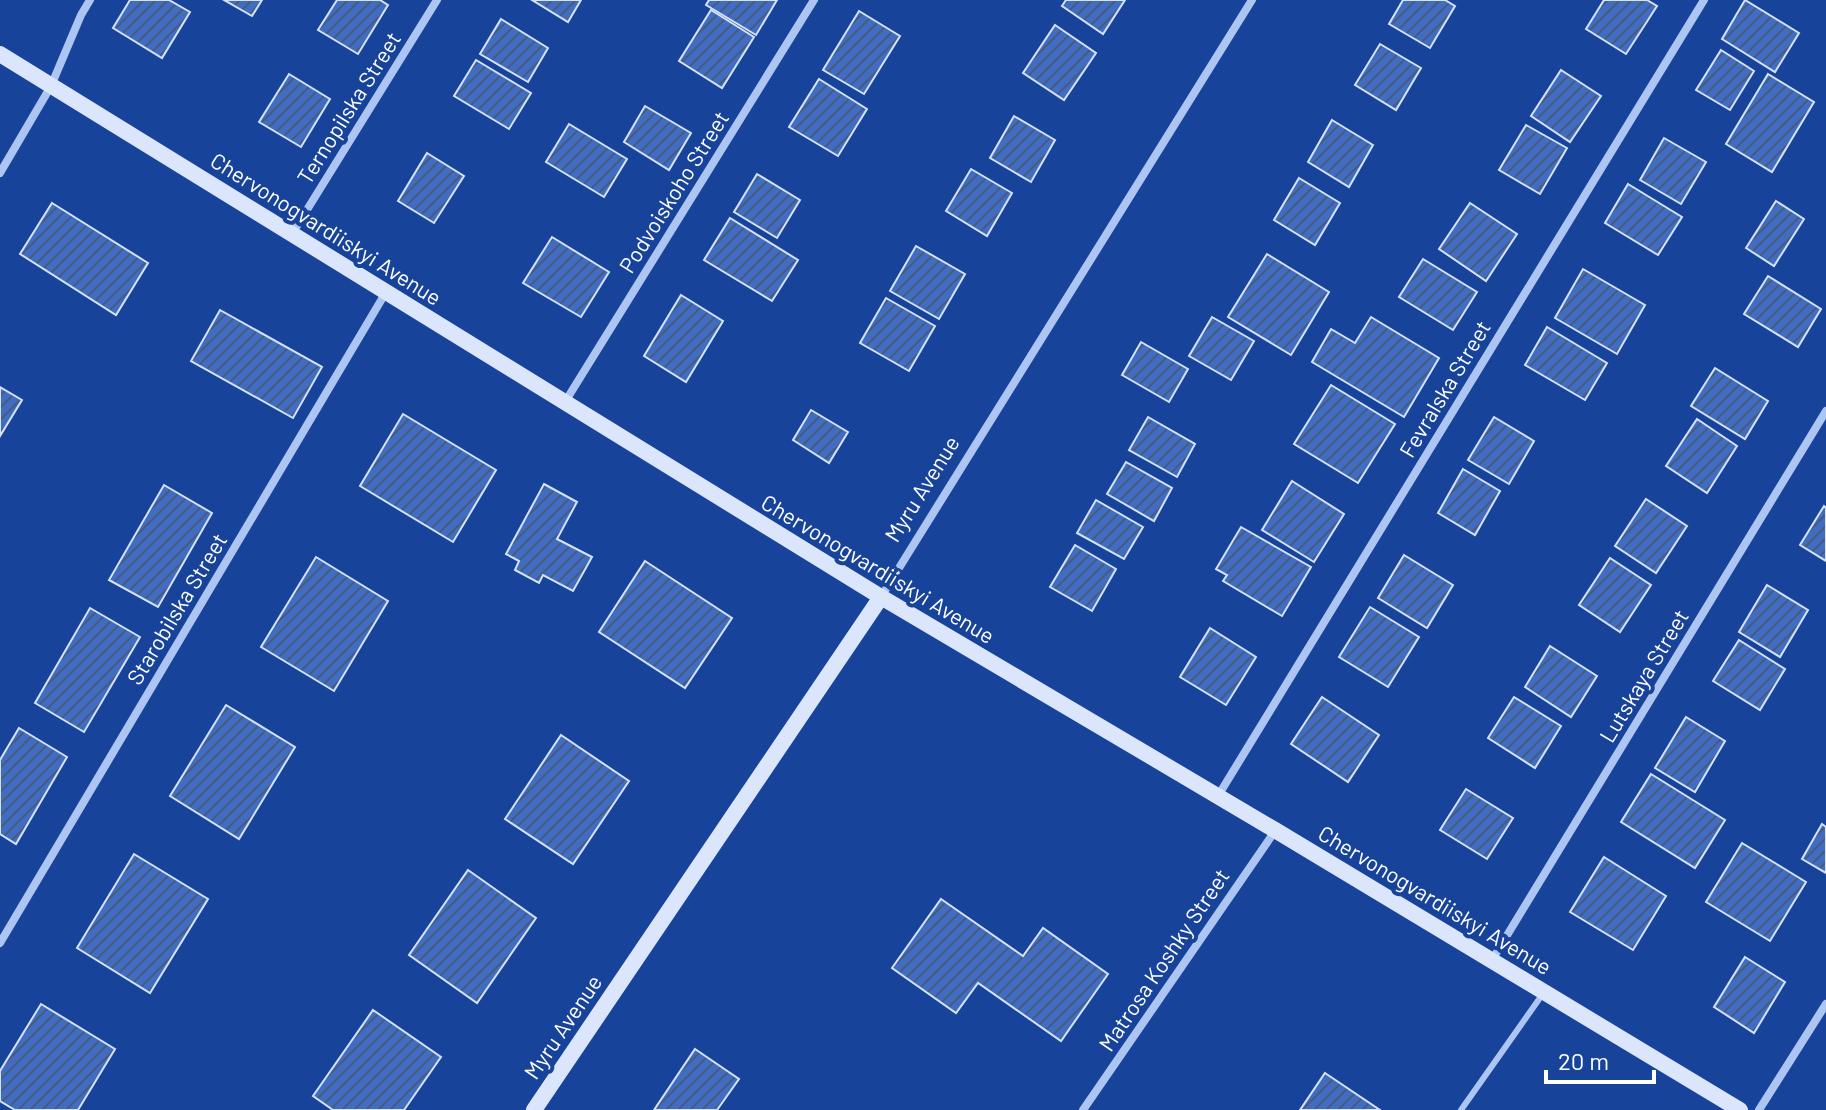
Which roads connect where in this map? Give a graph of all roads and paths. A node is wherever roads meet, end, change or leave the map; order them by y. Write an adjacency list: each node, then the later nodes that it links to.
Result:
1 (90, 0): 7 (street)
2 (437, 0): 9 (street, Ternopilska Street)
3 (814, 0): 11 (street, Podvoiskoho Street)
4 (1252, 0): 13 (street, Myru Avenue)
5 (1704, 0): 14 (street, Fevralska Street)
6 (0, 54): 7 (main road, Chervonogvardiiskyi Avenue)
7 (51, 86): 8 (street); 9 (main road, Chervonogvardiiskyi Avenue)
8 (0, 173)
9 (292, 234): 10 (main road, Chervonogvardiiskyi Avenue)
10 (386, 292): 11 (main road, Chervonogvardiiskyi Avenue); 16 (street, Starobilska Street)
11 (564, 402): 13 (main road, Chervonogvardiiskyi Avenue)
12 (1826, 411): 17 (street, Lutskaya Street)
13 (881, 597): 14 (main road, Chervonogvardiiskyi Avenue); 20 (main road, Myru Avenue)
14 (1217, 796): 15 (main road, Chervonogvardiiskyi Avenue)
15 (1275, 830): 17 (main road, Chervonogvardiiskyi Avenue); 21 (street, Matrosa Koshky Street)
16 (0, 943)
17 (1492, 960): 18 (main road, Chervonogvardiiskyi Avenue)
18 (1544, 991): 22 (lane); 23 (main road, Chervonogvardiiskyi Avenue)
19 (1826, 1004): 24 (street)
20 (534, 1110)
21 (1083, 1110)
22 (1461, 1110)
23 (1740, 1110)
24 (1759, 1110)

